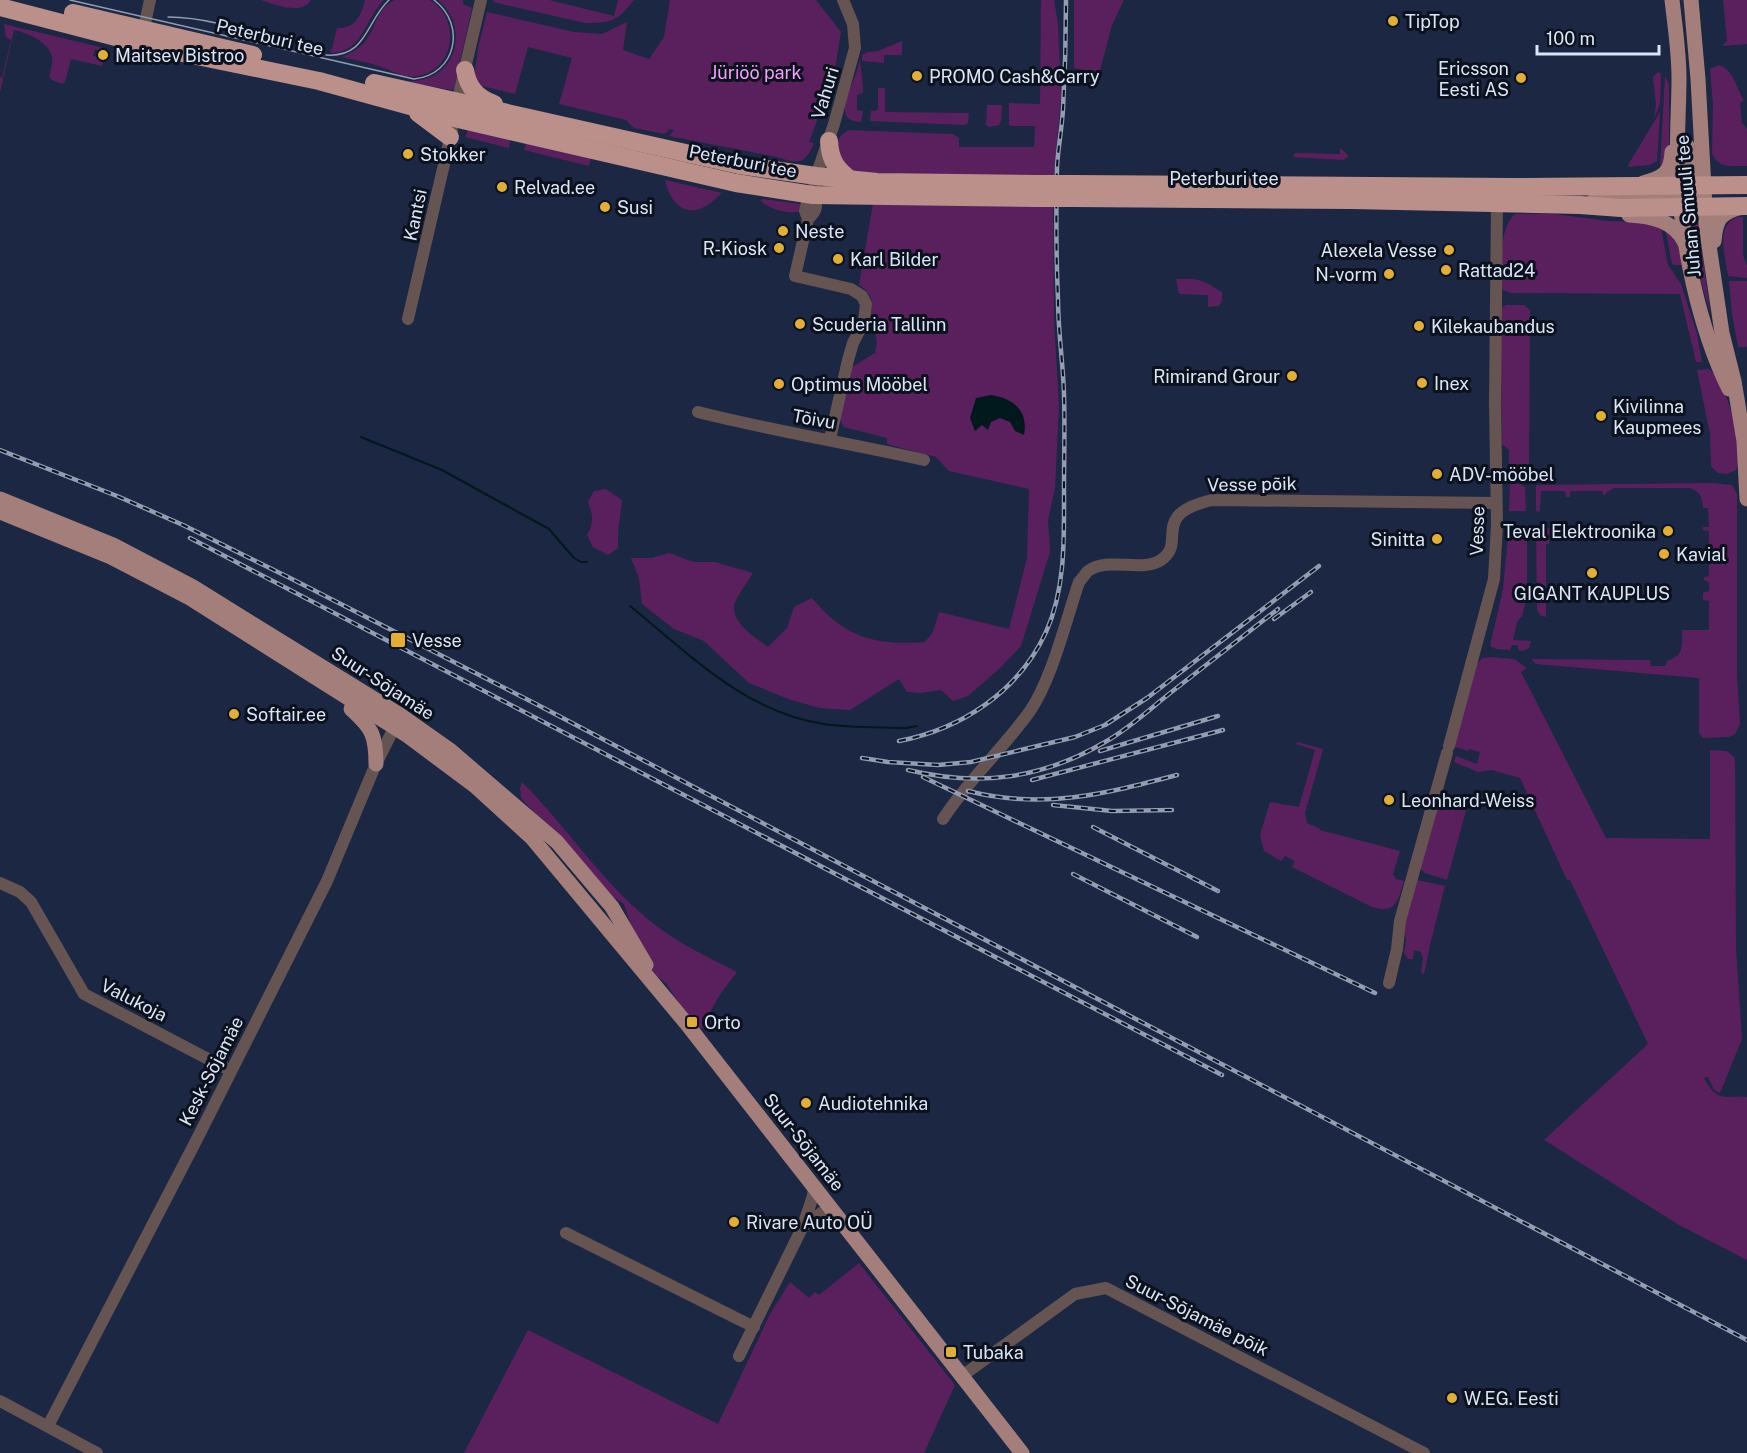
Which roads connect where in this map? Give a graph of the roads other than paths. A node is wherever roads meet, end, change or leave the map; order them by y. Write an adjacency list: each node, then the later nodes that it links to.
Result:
1 (19, 0): 8 (highway, Peterburi tee)
2 (150, 0): 8 (street)
3 (481, 0): 9 (street, Kantsi)
4 (843, 0): 15 (street, Vahuri)
5 (1672, 0): 10 (main road)
6 (1691, 0): 16 (main road, Juhan Smuuli tee)
7 (0, 7): 8 (highway, Peterburi tee)
8 (142, 36): 11 (highway, Peterburi tee); 12 (highway, Peterburi tee)
9 (465, 70): 12 (street, Kantsi); 13 (highway)
10 (1679, 75): 20 (main road); 24 (main road)
11 (399, 102): 12 (highway, Peterburi tee); 14 (highway)
12 (456, 110): 13 (highway, Peterburi tee); 14 (street, Kantsi); 25 (highway, Peterburi tee)
13 (532, 118): 17 (highway, Peterburi tee)
14 (450, 137): 31 (street, Kantsi)
15 (829, 141): 17 (street, Vahuri); 18 (highway)
16 (1702, 151): 19 (main road); 24 (main road, Juhan Smuuli tee)
17 (816, 176): 18 (highway, Peterburi tee); 25 (street, Vahuri)
18 (851, 180): 22 (highway, Peterburi tee)
19 (1747, 183): 24 (highway, Peterburi tee)
20 (1632, 186): 21 (highway, Peterburi tee); 24 (highway, Peterburi tee)
21 (1513, 187): 23 (highway, Peterburi tee); 26 (street)
22 (1037, 191): 23 (highway, Peterburi tee, bridge); 25 (highway, Peterburi tee)
23 (1072, 191): 26 (highway, Peterburi tee)
24 (1691, 194): 27 (highway, Peterburi tee); 28 (highway, Peterburi tee); 29 (main road, Juhan Smuuli tee); 30 (main road, Juhan Smuuli tee)
25 (813, 195): 34 (street, Vahuri)
26 (1497, 203): 27 (highway, Peterburi tee); 38 (street, Vesse)
27 (1580, 205): 29 (main road)
28 (1746, 206): 30 (main road)
29 (1688, 252): 32 (main road, Juhan Smuuli tee)
30 (1713, 267): 32 (main road, Juhan Smuuli tee)
31 (408, 319)
32 (1738, 408): 37 (main road, Juhan Smuuli tee)
33 (698, 412): 34 (street, Tõivu)
34 (830, 440): 35 (street, Tõivu)
35 (924, 460)
36 (0, 499): 41 (main road, Suur-Sõjamäe)
37 (1747, 499)
38 (1496, 502): 43 (street, Vesse põik); 47 (street, Vesse)
39 (0, 512): 40 (main road, Suur-Sõjamäe)
40 (335, 690): 41 (main road, Suur-Sõjamäe); 42 (main road)
41 (397, 722): 42 (street, Kesk-Sõjamäe); 45 (main road, Suur-Sõjamäe); 46 (main road, Suur-Sõjamäe)
42 (376, 764): 49 (street, Kesk-Sõjamäe)
43 (943, 819)
44 (0, 883): 49 (street, Valukoja)
45 (619, 919): 46 (main road); 48 (main road, Suur-Sõjamäe)
46 (607, 929): 48 (main road, Suur-Sõjamäe)
47 (1389, 983)
48 (666, 999): 50 (main road, Suur-Sõjamäe)
49 (231, 1071): 58 (street, Kesk-Sõjamäe)
50 (814, 1186): 51 (main road, Suur-Sõjamäe); 52 (street)
51 (830, 1207): 52 (street); 56 (main road, Suur-Sõjamäe)
52 (803, 1226): 54 (street)
53 (566, 1233): 54 (street)
54 (754, 1327): 55 (street)
55 (739, 1356)
56 (962, 1376): 60 (main road, Suur-Sõjamäe); 61 (street, Suur-Sõjamäe põik)
57 (0, 1401): 58 (street)
58 (48, 1426): 59 (street)
59 (97, 1453)
60 (1022, 1453)
61 (1424, 1453)

